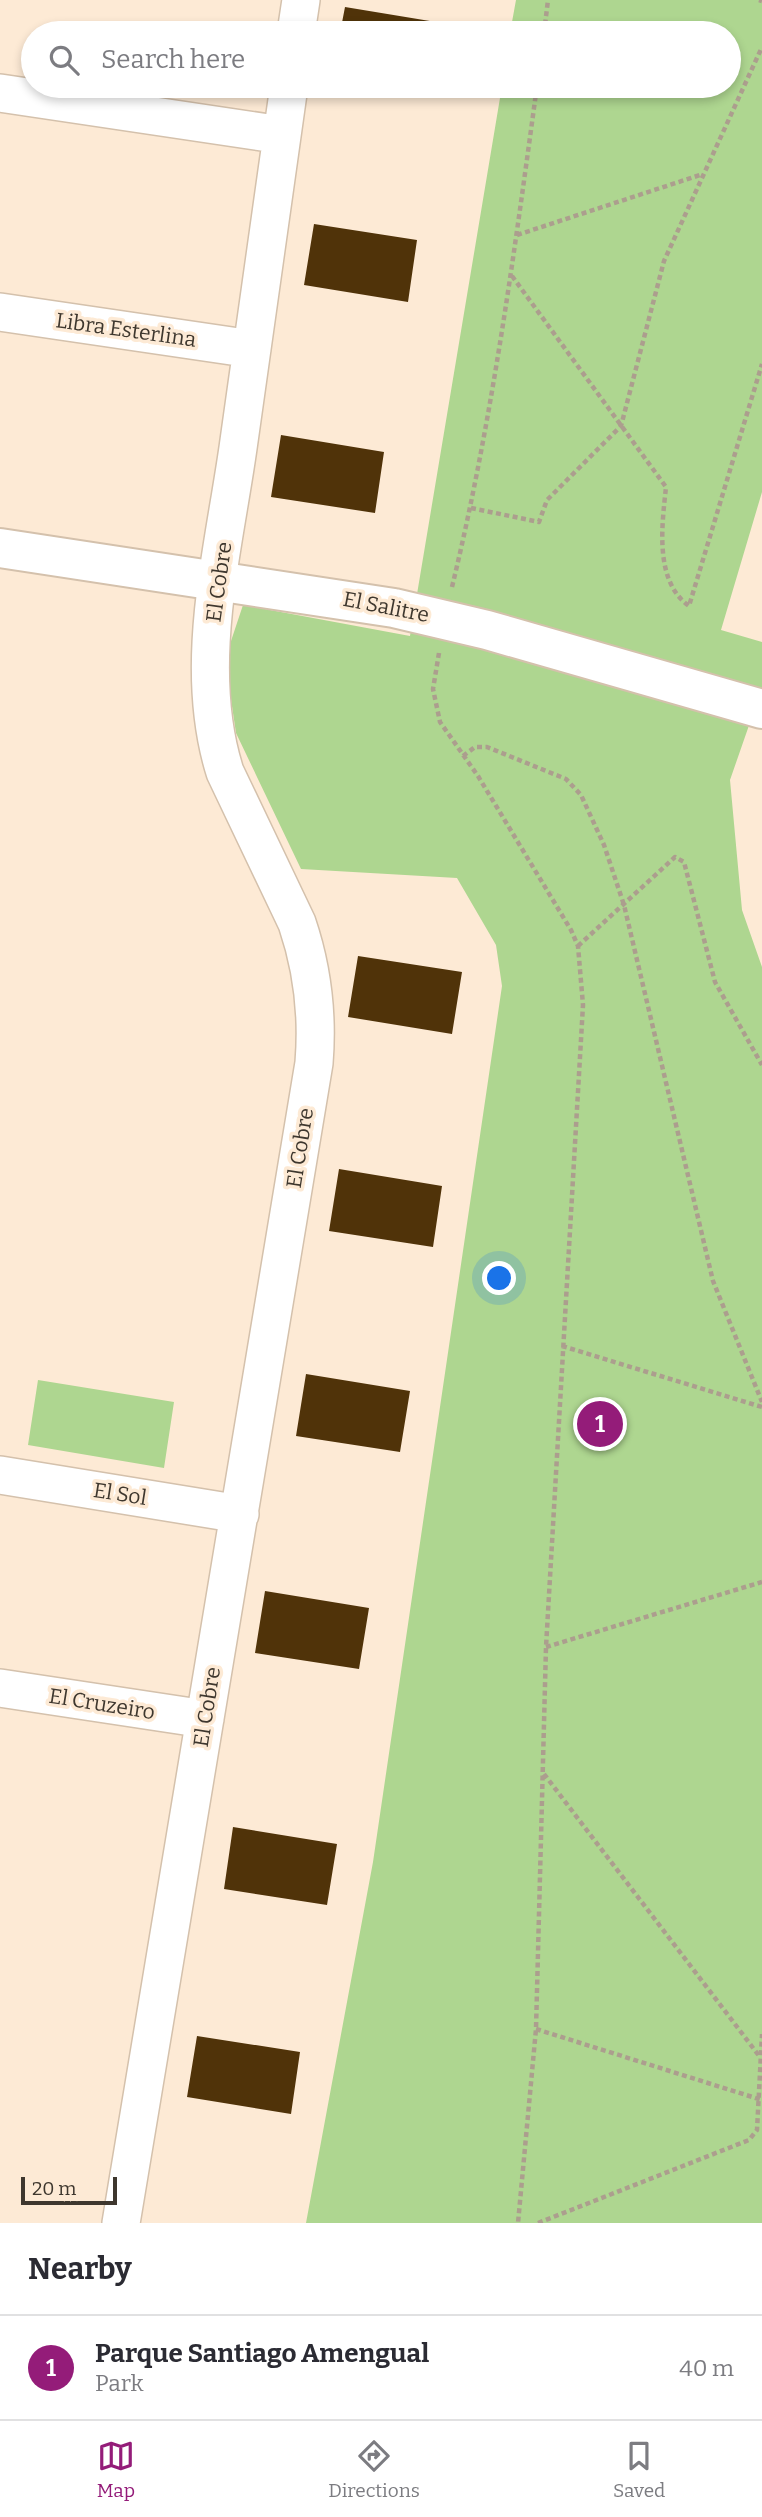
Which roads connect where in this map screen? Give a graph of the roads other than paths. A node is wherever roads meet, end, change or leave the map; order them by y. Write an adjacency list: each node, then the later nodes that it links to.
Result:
1 (301, 0): 2 (street)
2 (298, 21)
3 (0, 93): 4 (street)
4 (21, 96)
5 (34, 98): 7 (street)
6 (287, 98): 7 (street, El Cobre)
7 (282, 135): 9 (street, El Cobre)
8 (0, 312): 9 (street, Libra Esterlina)
9 (252, 349): 11 (street, El Cobre)
10 (0, 548): 11 (street, El Salitre)
11 (218, 580): 12 (street, El Salitre); 14 (street, El Cobre)
12 (762, 709)
13 (0, 1475): 14 (street, El Sol)
14 (240, 1514): 16 (street, El Cobre)
15 (0, 1688): 16 (street, El Cruzeiro)
16 (205, 1719): 17 (street, El Cobre)
17 (121, 2223)

